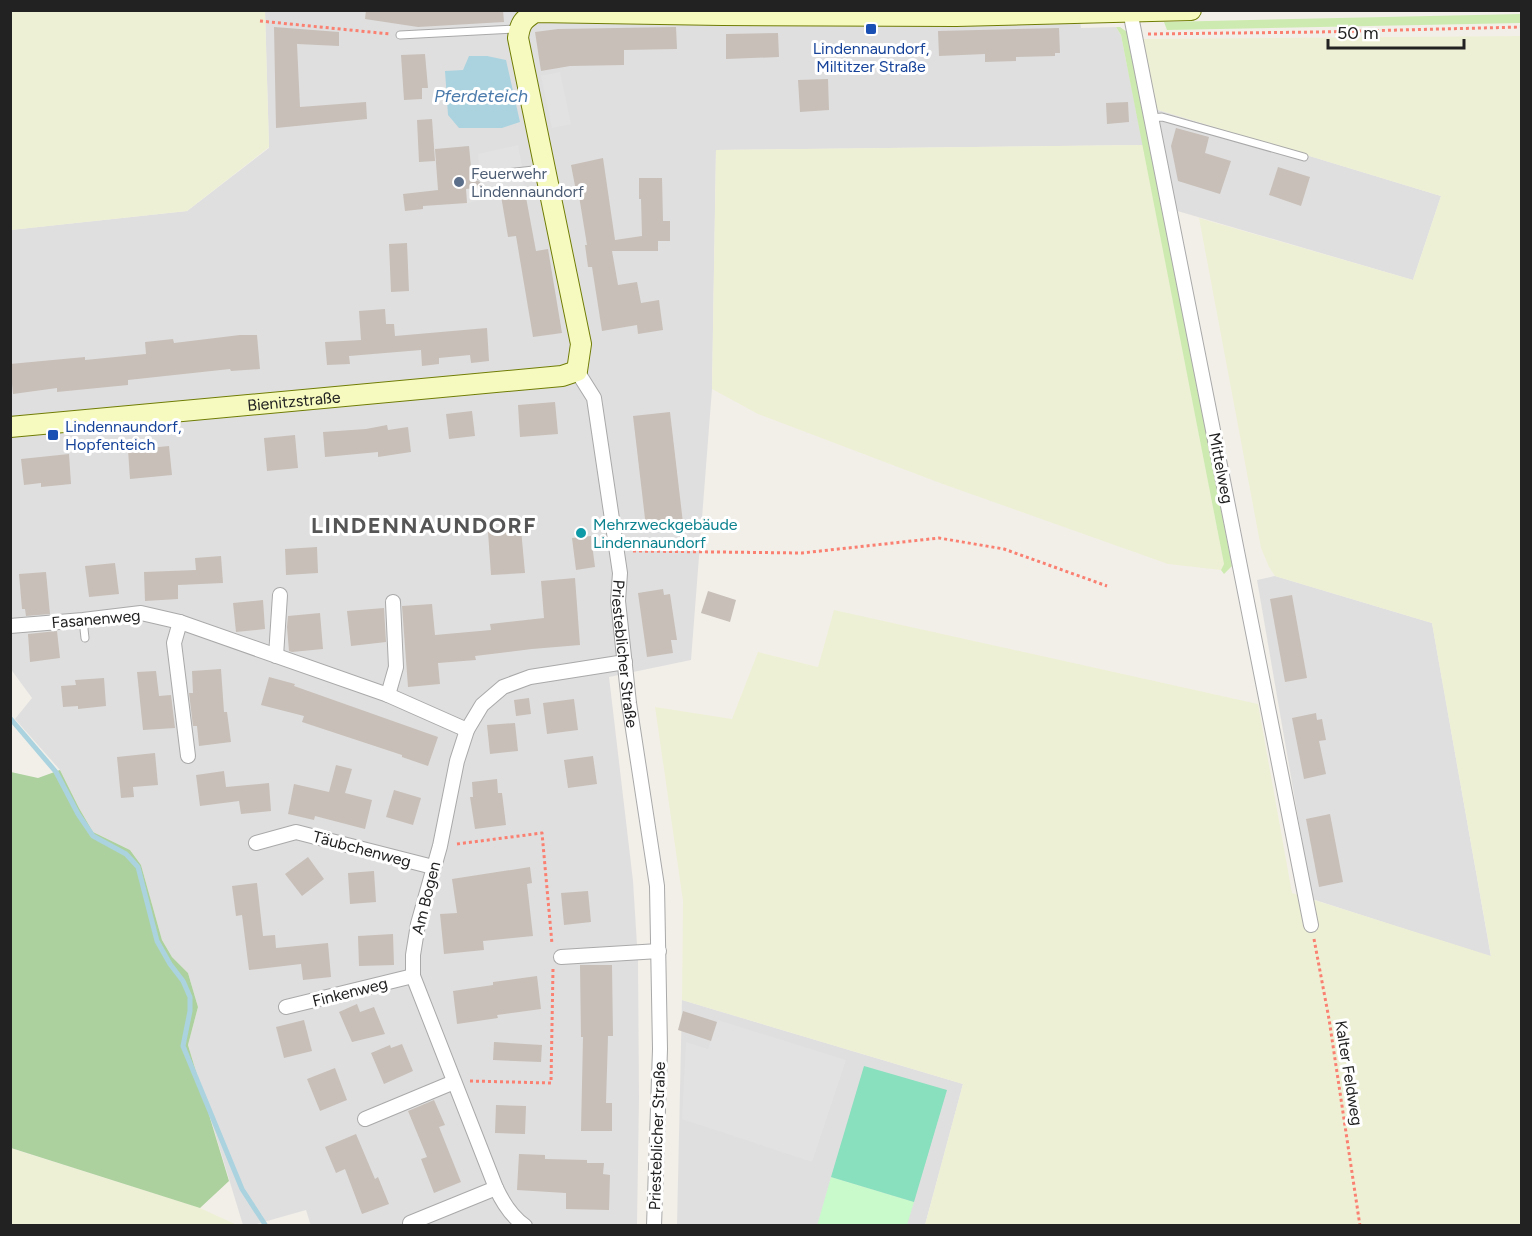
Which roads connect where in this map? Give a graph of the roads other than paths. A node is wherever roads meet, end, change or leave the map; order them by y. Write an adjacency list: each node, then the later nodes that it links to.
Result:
1 (1191, 10): 2 (street)
2 (1130, 12): 3 (street); 6 (street, Mittelweg)
3 (722, 13): 4 (street)
4 (520, 20): 5 (lane); 8 (street)
5 (400, 35)
6 (1152, 118): 7 (lane); 25 (street, Mittelweg)
7 (1304, 158)
8 (544, 168): 9 (lane); 10 (street)
9 (480, 176)
10 (577, 371): 11 (street, Bienitzstraße); 19 (street, Priesteblicher Straße)
11 (10, 427)
12 (280, 595): 18 (street)
13 (393, 602): 20 (street)
14 (82, 620): 15 (street, Fasanenweg); 16 (street, Fasanenweg); 17 (lane)
15 (180, 622): 18 (street, Fasanenweg); 22 (street)
16 (10, 626)
17 (85, 638)
18 (276, 656): 20 (street, Fasanenweg)
19 (625, 662): 21 (street, Am Bogen); 26 (street, Priesteblicher Straße)
20 (388, 695): 21 (street, Fasanenweg)
21 (467, 730): 24 (street, Am Bogen)
22 (188, 756)
23 (256, 843): 24 (street, Täubchenweg)
24 (433, 867): 28 (street, Am Bogen)
25 (1311, 925)
26 (659, 951): 27 (street); 35 (street, Priesteblicher Straße)
27 (556, 952)
28 (413, 976): 29 (street, Finkenweg); 30 (street, Am Bogen)
29 (286, 1007)
30 (454, 1083): 31 (street); 32 (street, Am Bogen)
31 (364, 1119)
32 (496, 1188): 33 (street); 34 (street, Am Bogen)
33 (410, 1222)
34 (525, 1226)
35 (654, 1226)

